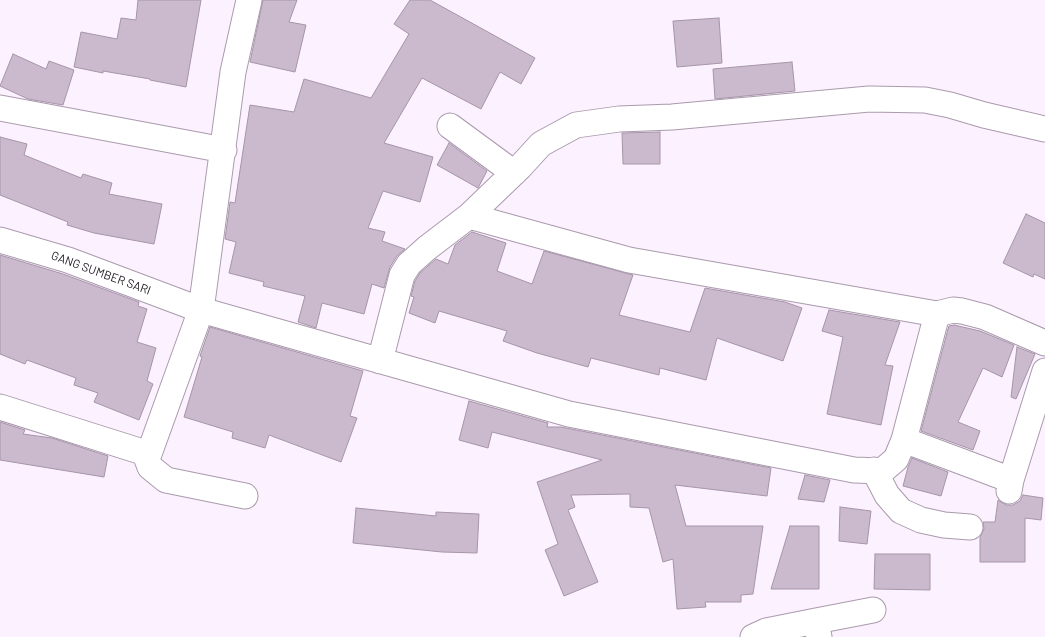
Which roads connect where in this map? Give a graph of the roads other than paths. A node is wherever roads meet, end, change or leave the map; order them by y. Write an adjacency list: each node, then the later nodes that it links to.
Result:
1 (249, 0): 5 (street)
2 (0, 108): 5 (street)
3 (450, 126): 6 (street)
4 (1045, 130): 6 (street)
5 (224, 150): 9 (street)
6 (514, 173): 7 (street)
7 (469, 216): 10 (street); 12 (street)
8 (0, 240): 9 (street, GANG SUMBER SARI)
9 (201, 310): 12 (street, GANG SUMBER SARI); 16 (street)
10 (937, 314): 11 (street); 15 (street)
11 (1045, 343)
12 (380, 361): 17 (street, GANG SUMBER SARI)
13 (1045, 371): 15 (street)
14 (0, 407): 16 (street)
15 (904, 440): 17 (street)
16 (149, 454): 18 (street)
17 (874, 470): 19 (street)
18 (245, 496)
19 (970, 527)
20 (873, 610): 21 (street)
21 (818, 629): 22 (street)
22 (753, 637)

